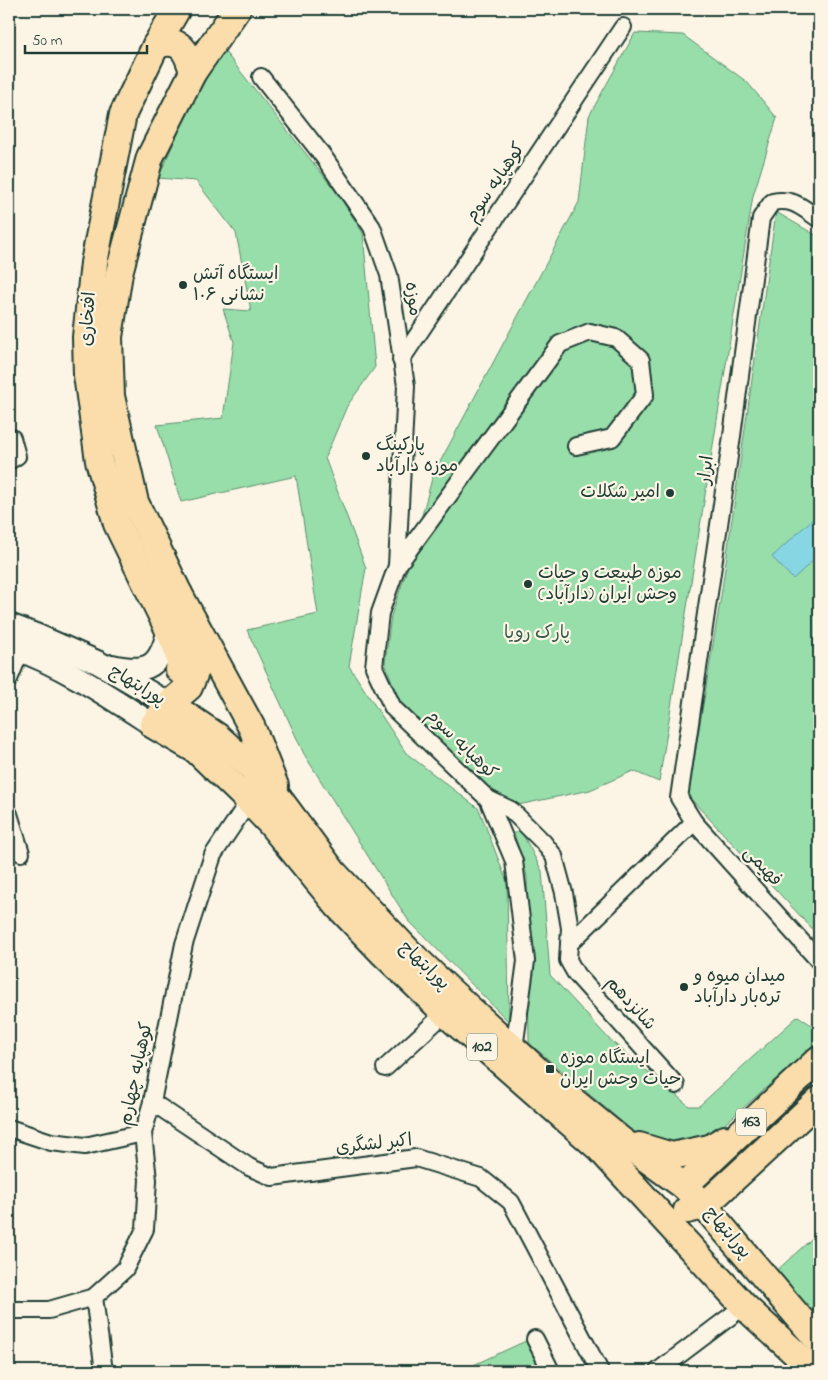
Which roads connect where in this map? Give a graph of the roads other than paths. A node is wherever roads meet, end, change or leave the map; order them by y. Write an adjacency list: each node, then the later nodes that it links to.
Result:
1 (177, 9): 4 (main road, افتخاری)
2 (235, 15): 5 (main road, افتخاری)
3 (623, 27): 8 (street, کوهپایه سوم)
4 (156, 46): 5 (main road); 9 (main road, افتخاری)
5 (193, 72): 9 (main road, افتخاری)
6 (261, 77): 8 (street, موزه)
7 (819, 219): 22 (street, ابرار)
8 (401, 360): 13 (street, موزه)
9 (99, 381): 14 (main road, افتخاری); 16 (main road, افتخاری)
10 (12, 438): 12 (street)
11 (576, 446): 13 (street)
12 (9, 460)
13 (398, 566): 24 (street, کوهپایه سوم)
14 (179, 594): 20 (main road); 23 (main road)
15 (9, 625): 18 (main road, پورابتهاج / 102)
16 (168, 630): 18 (main road); 20 (main road, افتخاری)
17 (15, 648): 19 (street); 21 (main road, پورابتهاج / 102)
18 (99, 663): 20 (main road, پورابتهاج / 102)
19 (9, 679)
20 (168, 704): 21 (main road); 23 (main road, پورابتهاج / 102)
21 (153, 725): 25 (main road, پورابتهاج / 102)
22 (679, 798): 27 (street, فهیمی)
23 (279, 799): 28 (main road); 33 (main road, پورابتهاج / 102)
24 (488, 800): 30 (street, شانزدهم); 33 (street, کوهپایه سوم)
25 (250, 802): 28 (main road, پورابتهاج / 102); 39 (street, کوهپایه چهارم)
26 (9, 814): 29 (street)
27 (694, 822): 30 (street); 31 (street, فهیمی)
28 (270, 823): 32 (main road, پورابتهاج / 102)
29 (21, 853)
30 (569, 944): 37 (street, شانزدهم)
31 (819, 961)
32 (445, 1013): 35 (street); 43 (main road, پورابتهاج / 102)
33 (514, 1050): 43 (main road, پورابتهاج / 102)
34 (819, 1059): 36 (main road, 163)
35 (385, 1068)
36 (797, 1079): 38 (main road); 41 (main road, 163)
37 (676, 1085)
38 (818, 1101): 45 (main road, 163)
39 (152, 1102): 42 (street, کوهپایه چهارم); 54 (street, اکبر لشگری)
40 (9, 1128): 42 (street)
41 (743, 1129): 43 (main road); 44 (main road, 163)
42 (143, 1133): 46 (street, کوهپایه چهارم)
43 (611, 1145): 44 (main road, پورابتهاج / 102); 45 (main road); 47 (main road, پورابتهاج / 102)
44 (684, 1186): 45 (main road, پورابتهاج / 102)
45 (693, 1209): 50 (main road, پورابتهاج / 102); 51 (main road)
46 (94, 1297): 48 (street, کوهپایه چهارم); 52 (street)
47 (744, 1306): 51 (main road, پورابتهاج / 102); 55 (street)
48 (9, 1310)
49 (535, 1340): 53 (street)
50 (819, 1341)
51 (803, 1362)
52 (104, 1371)
53 (551, 1371)
54 (600, 1371)
55 (658, 1371)

